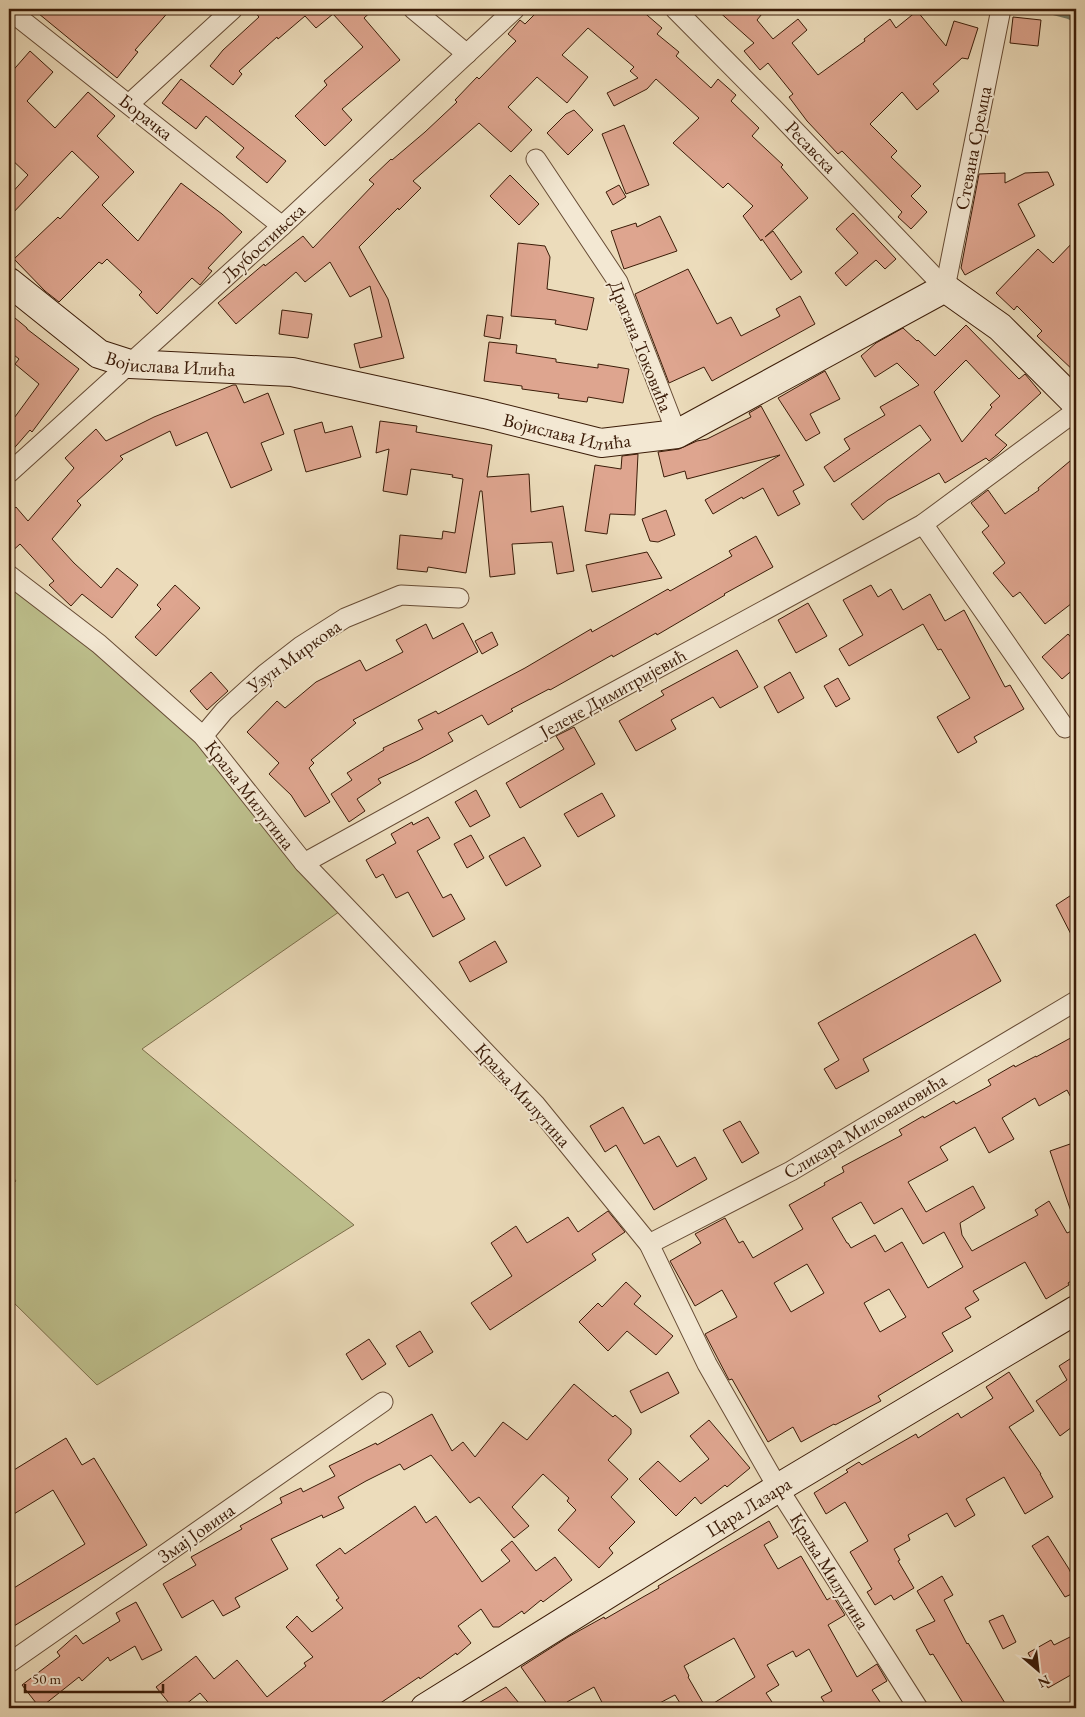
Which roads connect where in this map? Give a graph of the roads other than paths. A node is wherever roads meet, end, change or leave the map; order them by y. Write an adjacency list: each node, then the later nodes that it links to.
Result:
1 (233, 9): 8 (street)
2 (413, 9): 7 (street)
3 (515, 9): 7 (street, Љубостињска)
4 (675, 9): 12 (street, Ресавска)
5 (9, 10): 8 (street, Борачка)
6 (999, 17): 12 (street, Стевана Сремца)
7 (466, 54): 10 (street, Љубостињска)
8 (129, 104): 10 (street, Борачка)
9 (536, 159): 16 (street, Драгана Токовића)
10 (282, 226): 13 (street, Љубостињска)
11 (9, 282): 13 (street, Војислава Илића)
12 (945, 288): 14 (street); 16 (street, Војислава Илића)
13 (130, 364): 16 (street, Војислава Илића); 17 (street, Љубостињска)
14 (1076, 403)
15 (1076, 411): 18 (street, Јелене Димитријевић)
16 (677, 434)
17 (9, 473)
18 (923, 524): 21 (street); 23 (street, Јелене Димитријевић)
19 (9, 576): 22 (street, Краља Милутина)
20 (459, 598): 22 (street, Узун Миркова)
21 (1066, 728)
22 (203, 736): 23 (street, Краља Милутина)
23 (304, 863): 25 (street, Краља Милутина)
24 (1076, 1001): 25 (street, Сликара Миловановића)
25 (649, 1244): 28 (street, Краља Милутина)
26 (1076, 1310): 28 (street, Цара Лазара)
27 (383, 1402): 29 (street, Змај Јовина)
28 (778, 1488): 30 (street, Цара Лазара); 31 (street, Краља Милутина)
29 (9, 1663)
30 (425, 1708)
31 (918, 1708)

